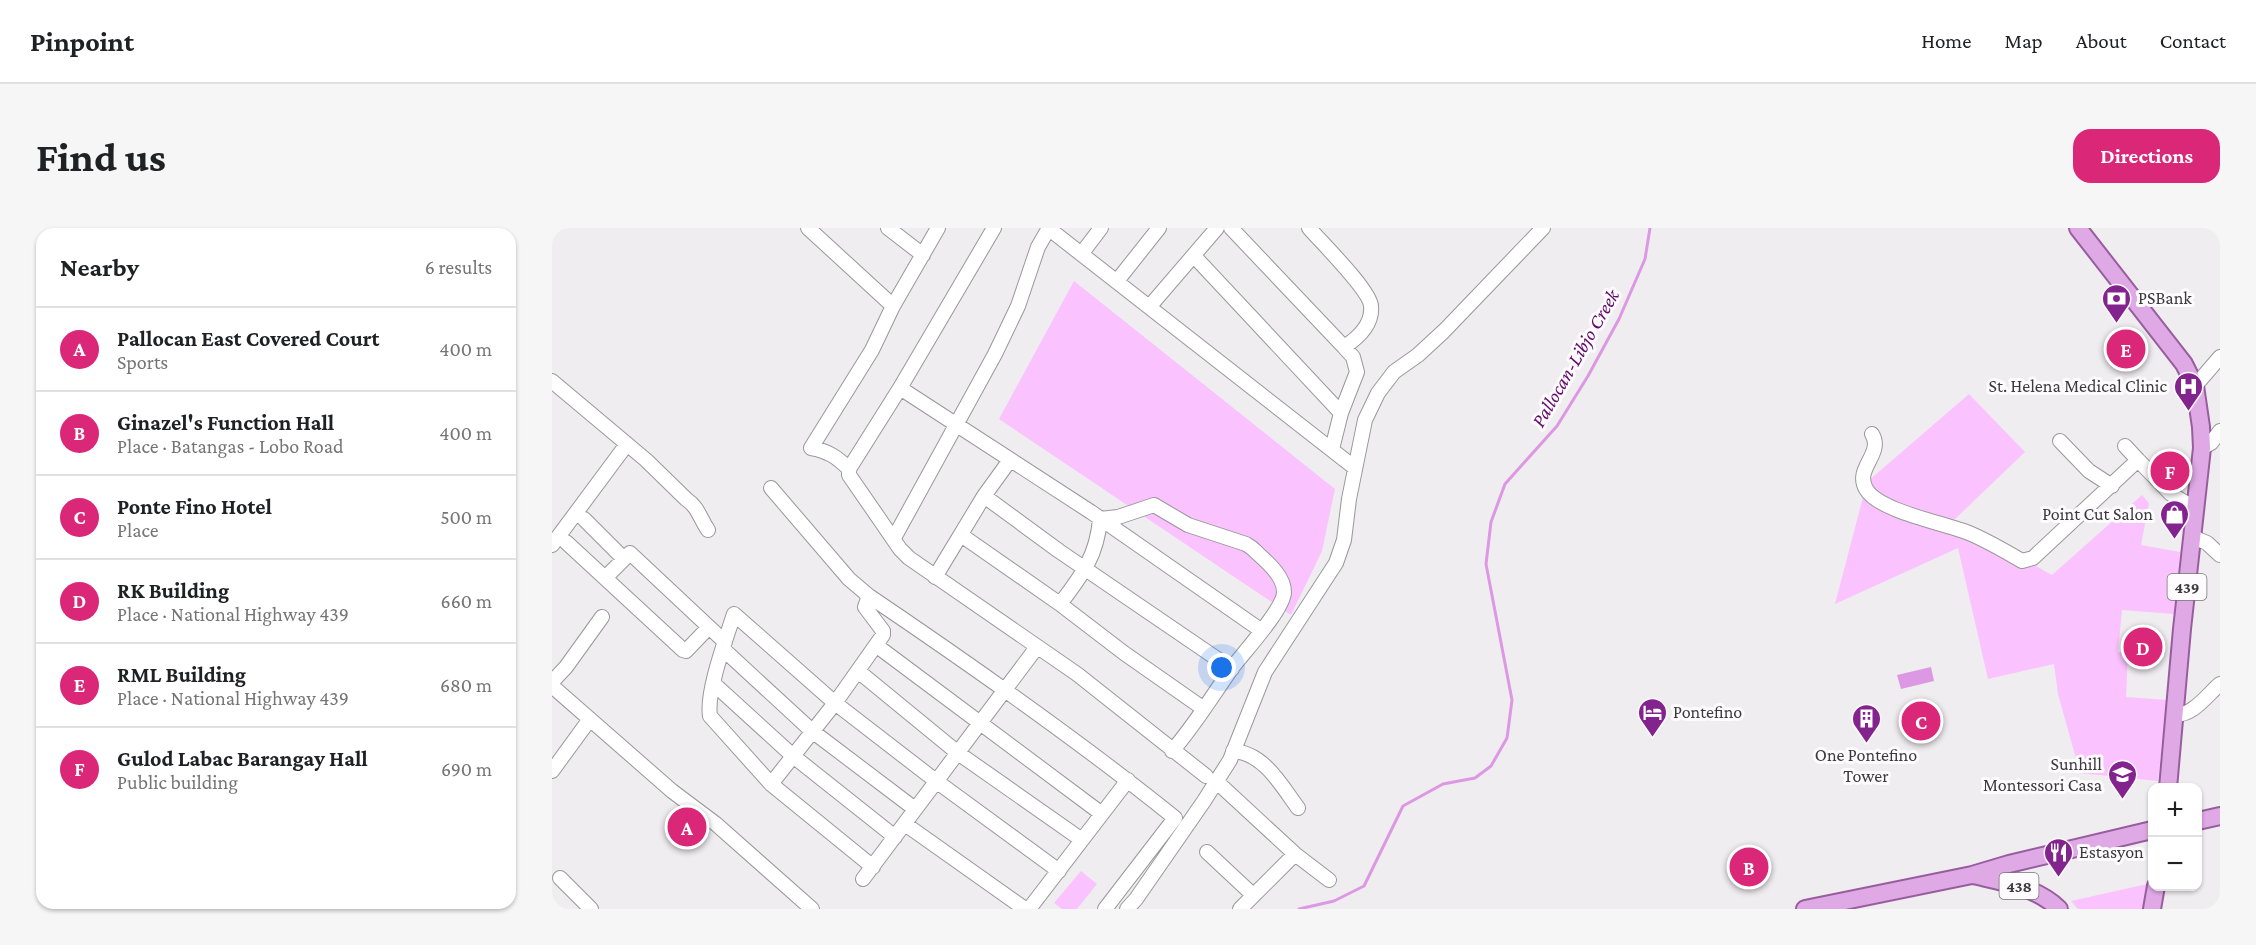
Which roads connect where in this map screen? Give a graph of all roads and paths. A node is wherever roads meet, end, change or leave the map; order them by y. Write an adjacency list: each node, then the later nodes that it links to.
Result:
1 (808, 228): 17 (street)
2 (888, 228): 14 (street)
3 (938, 228): 14 (street)
4 (994, 228): 23 (street)
5 (1048, 228): 13 (street); 25 (street)
6 (1101, 228): 13 (street)
7 (1159, 228): 16 (street)
8 (1217, 228): 15 (street)
9 (1231, 228): 19 (street)
10 (1309, 228): 19 (street)
11 (1544, 228): 35 (street)
12 (2081, 229): 22 (main road, 439)
13 (1082, 253): 16 (street)
14 (923, 255): 17 (street)
15 (1194, 256): 18 (street); 24 (street)
16 (1117, 281): 18 (street)
17 (893, 306): 36 (street)
18 (1150, 306): 32 (street)
19 (1344, 347): 24 (street)
20 (2220, 357): 22 (street)
21 (552, 381): 29 (street)
22 (2195, 386): 31 (main road, 439)
23 (900, 388): 25 (street); 36 (street)
24 (1341, 412): 32 (street)
25 (954, 425): 33 (street); 46 (street)
26 (2220, 431): 31 (street)
27 (1872, 434): 37 (street)
28 (2061, 441): 37 (street)
29 (627, 444): 43 (street); 48 (street)
30 (2125, 446): 34 (street)
31 (2211, 448): 40 (main road, 439)
32 (1332, 449): 35 (street)
33 (1010, 460): 39 (street); 42 (street)
34 (2138, 460): 37 (street); 40 (street)
35 (1355, 468): 76 (street)
36 (849, 469): 46 (street)
37 (2112, 486)
38 (771, 488): 54 (street)
39 (984, 496): 44 (street); 51 (street)
40 (2196, 509): 45 (main road, 439)
41 (584, 519): 50 (street)
42 (1100, 519): 51 (street); 58 (street); 58 (street)
43 (708, 530)
44 (961, 536): 52 (street); 55 (street)
45 (2193, 537): 49 (street); 71 (main road, 439)
46 (894, 538): 52 (street)
47 (566, 542): 53 (street)
48 (552, 545)
49 (2220, 555)
50 (624, 559): 53 (street); 57 (street)
51 (1086, 568): 55 (street); 62 (street)
52 (935, 577): 61 (street)
53 (605, 578): 57 (street)
54 (869, 596): 60 (street); 68 (street)
55 (1060, 604): 70 (street)
56 (602, 617): 64 (street)
57 (709, 627): 59 (street)
58 (1262, 631): 62 (street)
59 (724, 645): 65 (street); 69 (street); 74 (street)
60 (877, 646): 63 (street); 73 (street)
61 (1037, 647): 68 (street); 75 (street)
62 (1232, 669): 70 (street)
63 (858, 671): 69 (street); 77 (street)
64 (552, 682)
65 (714, 684): 78 (street); 84 (street)
66 (2220, 684): 71 (street)
67 (552, 686): 72 (street)
68 (1005, 689): 73 (street); 81 (street)
69 (835, 703): 74 (street); 82 (street)
70 (1204, 709): 75 (street)
71 (2175, 714): 83 (main road, 439)
72 (590, 719): 79 (street); 105 (street)
73 (980, 723): 77 (street); 87 (street)
74 (812, 731): 78 (street); 86 (street)
75 (1172, 751): 80 (street)
76 (1233, 752): 80 (street); 85 (street)
77 (958, 753): 82 (street); 93 (street)
78 (793, 756): 84 (street); 92 (street)
79 (552, 771)
80 (1211, 779): 95 (street); 108 (street)
81 (1128, 780): 87 (street); 107 (street)
82 (936, 781): 86 (street); 97 (street)
83 (2168, 783)
84 (771, 784): 96 (street)
85 (1298, 808)
86 (915, 809): 90 (street)
87 (1102, 814): 93 (street)
88 (2220, 816): 89 (main road)
89 (2202, 820)
90 (905, 824): 92 (street); 106 (street)
91 (2148, 831): 98 (main road)
92 (895, 837): 96 (street)
93 (1082, 840): 97 (street)
94 (1207, 852): 103 (street)
95 (1295, 854): 101 (street); 103 (street)
96 (873, 867): 100 (street)
97 (1059, 871): 106 (street)
98 (1972, 875): 110 (main road, 438); 111 (main road, 438)
99 (560, 878): 104 (street)
100 (863, 879)
101 (1329, 880)
102 (2155, 891): 112 (main road)
103 (1254, 895): 109 (street)
104 (591, 909)
105 (812, 909)
106 (1027, 909)
107 (1105, 909)
108 (1127, 909)
109 (1240, 909)
110 (1805, 909)
111 (2059, 909)
112 (2152, 909)

